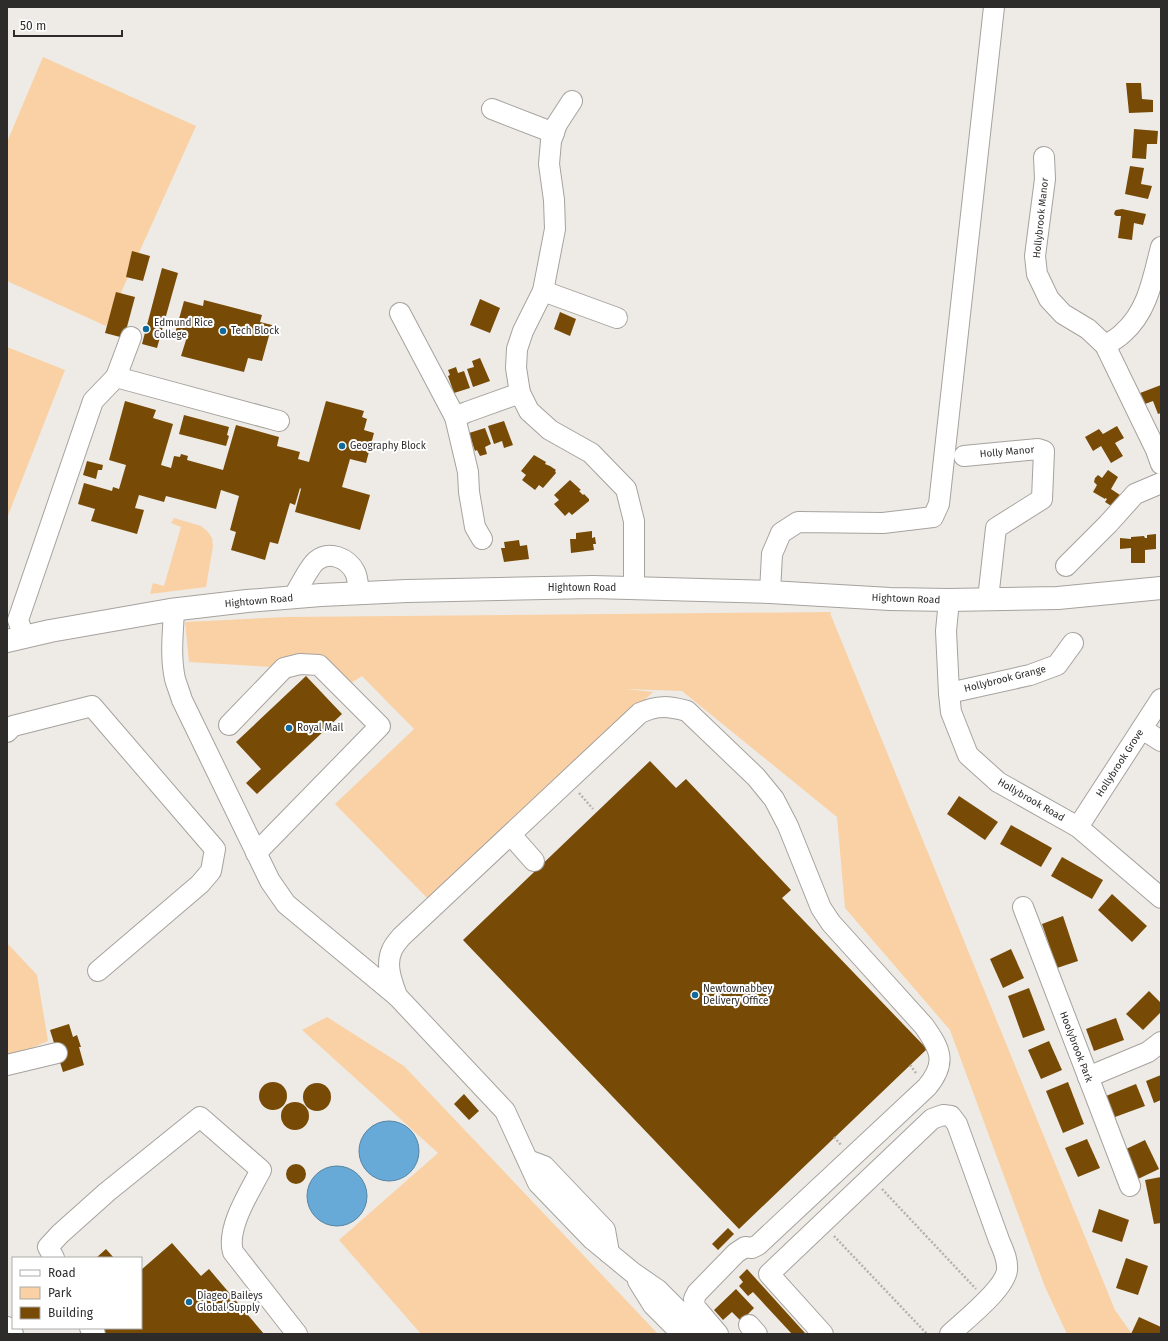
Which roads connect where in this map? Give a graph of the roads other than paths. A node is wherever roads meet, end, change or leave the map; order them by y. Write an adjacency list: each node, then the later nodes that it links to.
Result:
1 (994, 7): 25 (street)
2 (572, 101): 4 (street)
3 (492, 109): 4 (street)
4 (554, 132): 8 (street)
5 (1044, 157): 12 (street, Hollybrook Manor)
6 (1161, 247): 7 (street)
7 (1156, 285): 12 (street)
8 (543, 291): 10 (street); 14 (street)
9 (400, 313): 15 (street)
10 (617, 318)
11 (131, 337): 13 (street)
12 (1105, 346): 17 (street, Hollybrook Manor)
13 (116, 377): 16 (street); 31 (street)
14 (520, 393): 15 (street); 23 (street)
15 (456, 417): 21 (street)
16 (279, 421)
17 (1154, 429): 19 (street, Hollybrook Manor)
18 (964, 456): 28 (street, Holly Manor)
19 (1161, 464)
20 (1161, 483): 22 (street)
21 (482, 539)
22 (1066, 566)
23 (634, 588): 25 (main road, Hightown Road); 26 (main road, Hightown Road)
24 (1161, 588): 28 (main road, Hightown Road)
25 (770, 592): 29 (main road, Hightown Road)
26 (358, 593): 27 (main road, Hightown Road); 27 (street)
27 (292, 598): 30 (main road, Hightown Road)
28 (988, 599): 29 (main road, Hightown Road)
29 (949, 600): 33 (street, Hollybrook Road)
30 (174, 610): 31 (main road, Hightown Road); 41 (street)
31 (15, 639)
32 (1074, 643): 33 (street, Hollybrook Grange)
33 (949, 693): 39 (street, Hollybrook Road)
34 (1161, 699): 36 (street, Hollybrook Grove)
35 (229, 725): 41 (street)
36 (1142, 729): 38 (street); 39 (street, Hollybrook Grove)
37 (7, 732): 45 (street)
38 (1161, 741)
39 (1078, 827): 43 (street, Hollybrook Road)
40 (511, 835): 42 (street); 46 (street); 61 (street)
41 (256, 853): 46 (street)
42 (534, 861)
43 (1161, 898)
44 (1023, 907): 50 (street, Hoolybrook Park)
45 (98, 971)
46 (397, 996): 51 (street)
47 (1161, 1042): 50 (street)
48 (57, 1053): 49 (street)
49 (7, 1066)
50 (1088, 1077): 52 (street, Hoolybrook Park)
51 (528, 1160): 53 (street); 53 (street)
52 (1130, 1186)
53 (609, 1253): 55 (street)
54 (53, 1257): 58 (street)
55 (632, 1272): 59 (street); 60 (street)
56 (7, 1328): 57 (main road)
57 (12, 1334)
58 (297, 1334)
59 (682, 1334)
60 (702, 1334)
61 (718, 1334)
62 (823, 1334): 63 (street)
63 (950, 1334)

